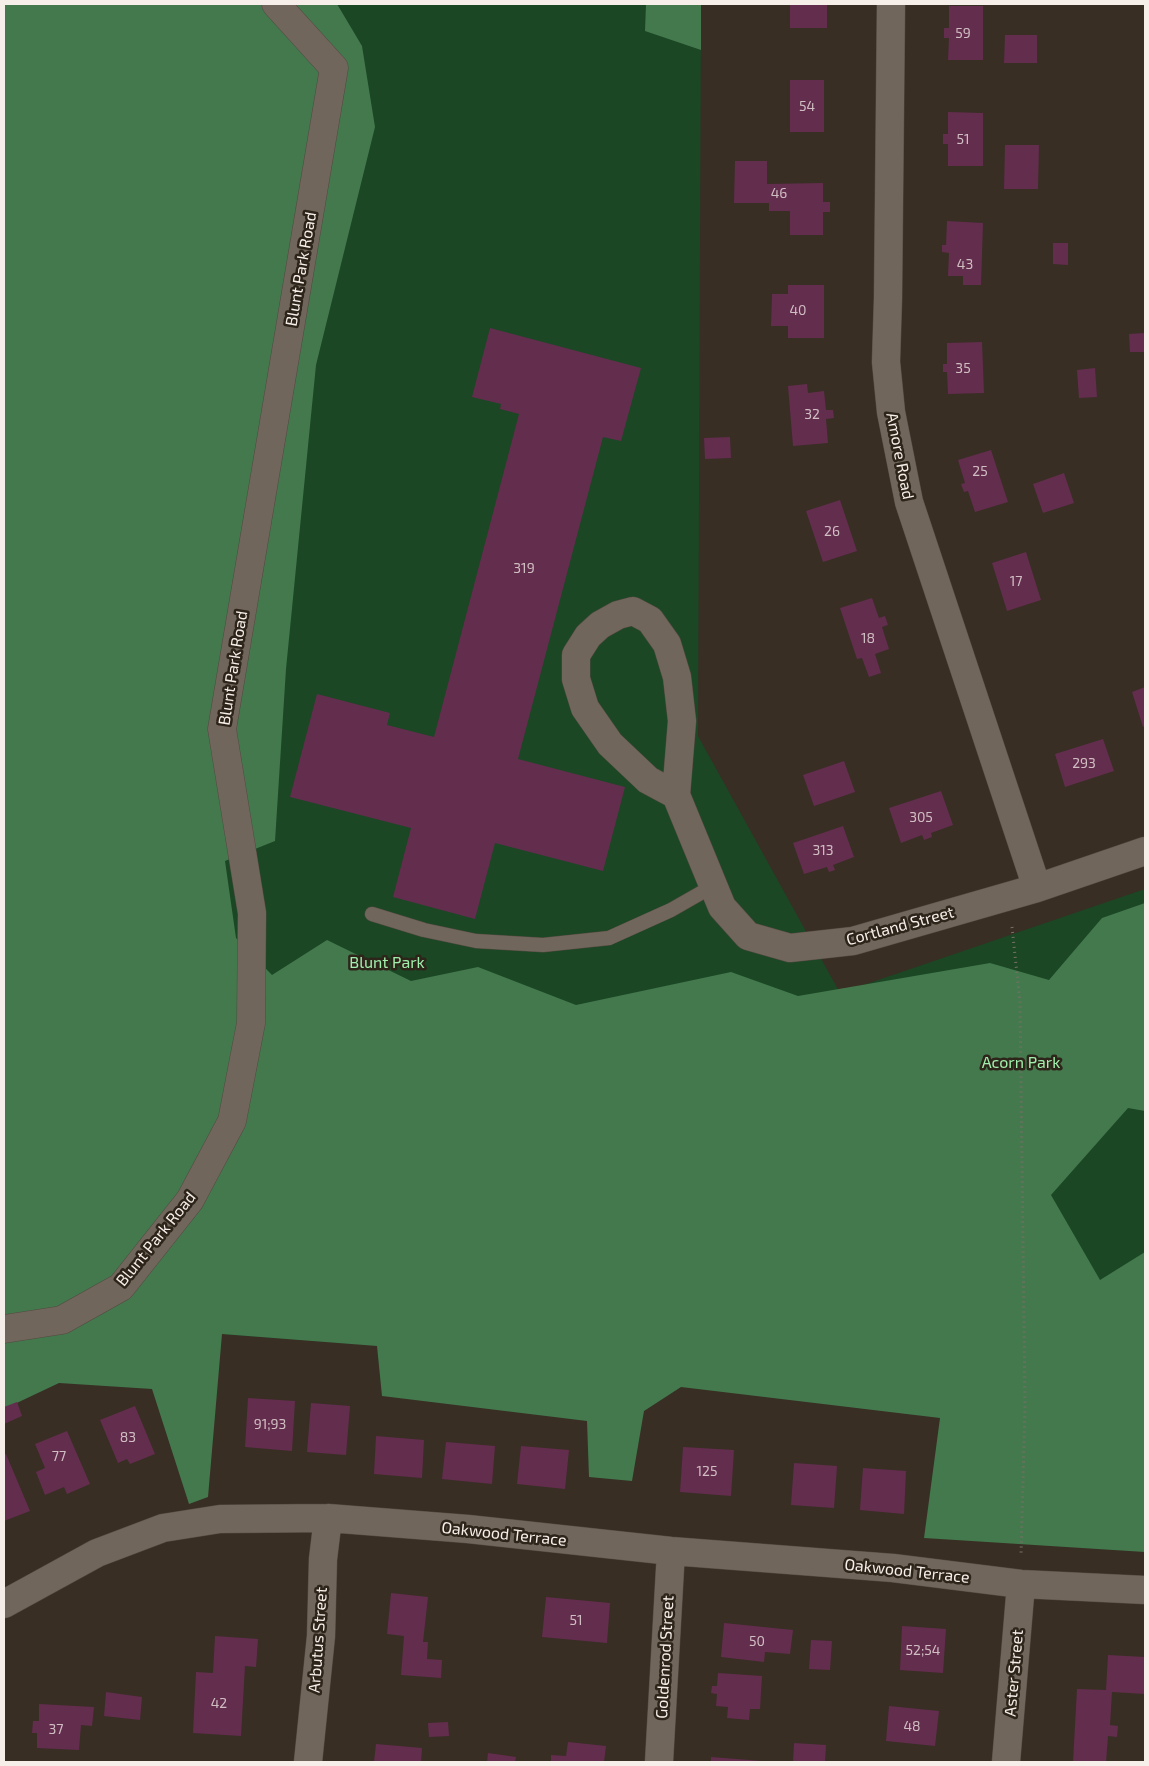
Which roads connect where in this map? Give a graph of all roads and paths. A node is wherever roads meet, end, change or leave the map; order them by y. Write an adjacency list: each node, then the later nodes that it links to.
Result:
1 (276, 4): 9 (street, Blunt Park Road)
2 (891, 4): 6 (street, Amore Road)
3 (676, 795): 3 (street, Cortland Street); 5 (street, Cortland Street)
4 (1145, 851): 6 (street, Cortland Street)
5 (713, 886): 6 (street, Cortland Street); 7 (lane)
6 (1037, 888)
7 (372, 914)
8 (1012, 927): 12 (path)
9 (4, 1329)
10 (328, 1518): 11 (street, Oakwood Terrace); 14 (street, Oakwood Terrace); 15 (street, Arbutus Street)
11 (671, 1551): 12 (street, Oakwood Terrace); 16 (street, Goldenrod Street)
12 (1021, 1584): 13 (street, Oakwood Terrace); 17 (street, Aster Street)
13 (1145, 1590)
14 (4, 1604)
15 (308, 1762)
16 (659, 1762)
17 (1006, 1762)

